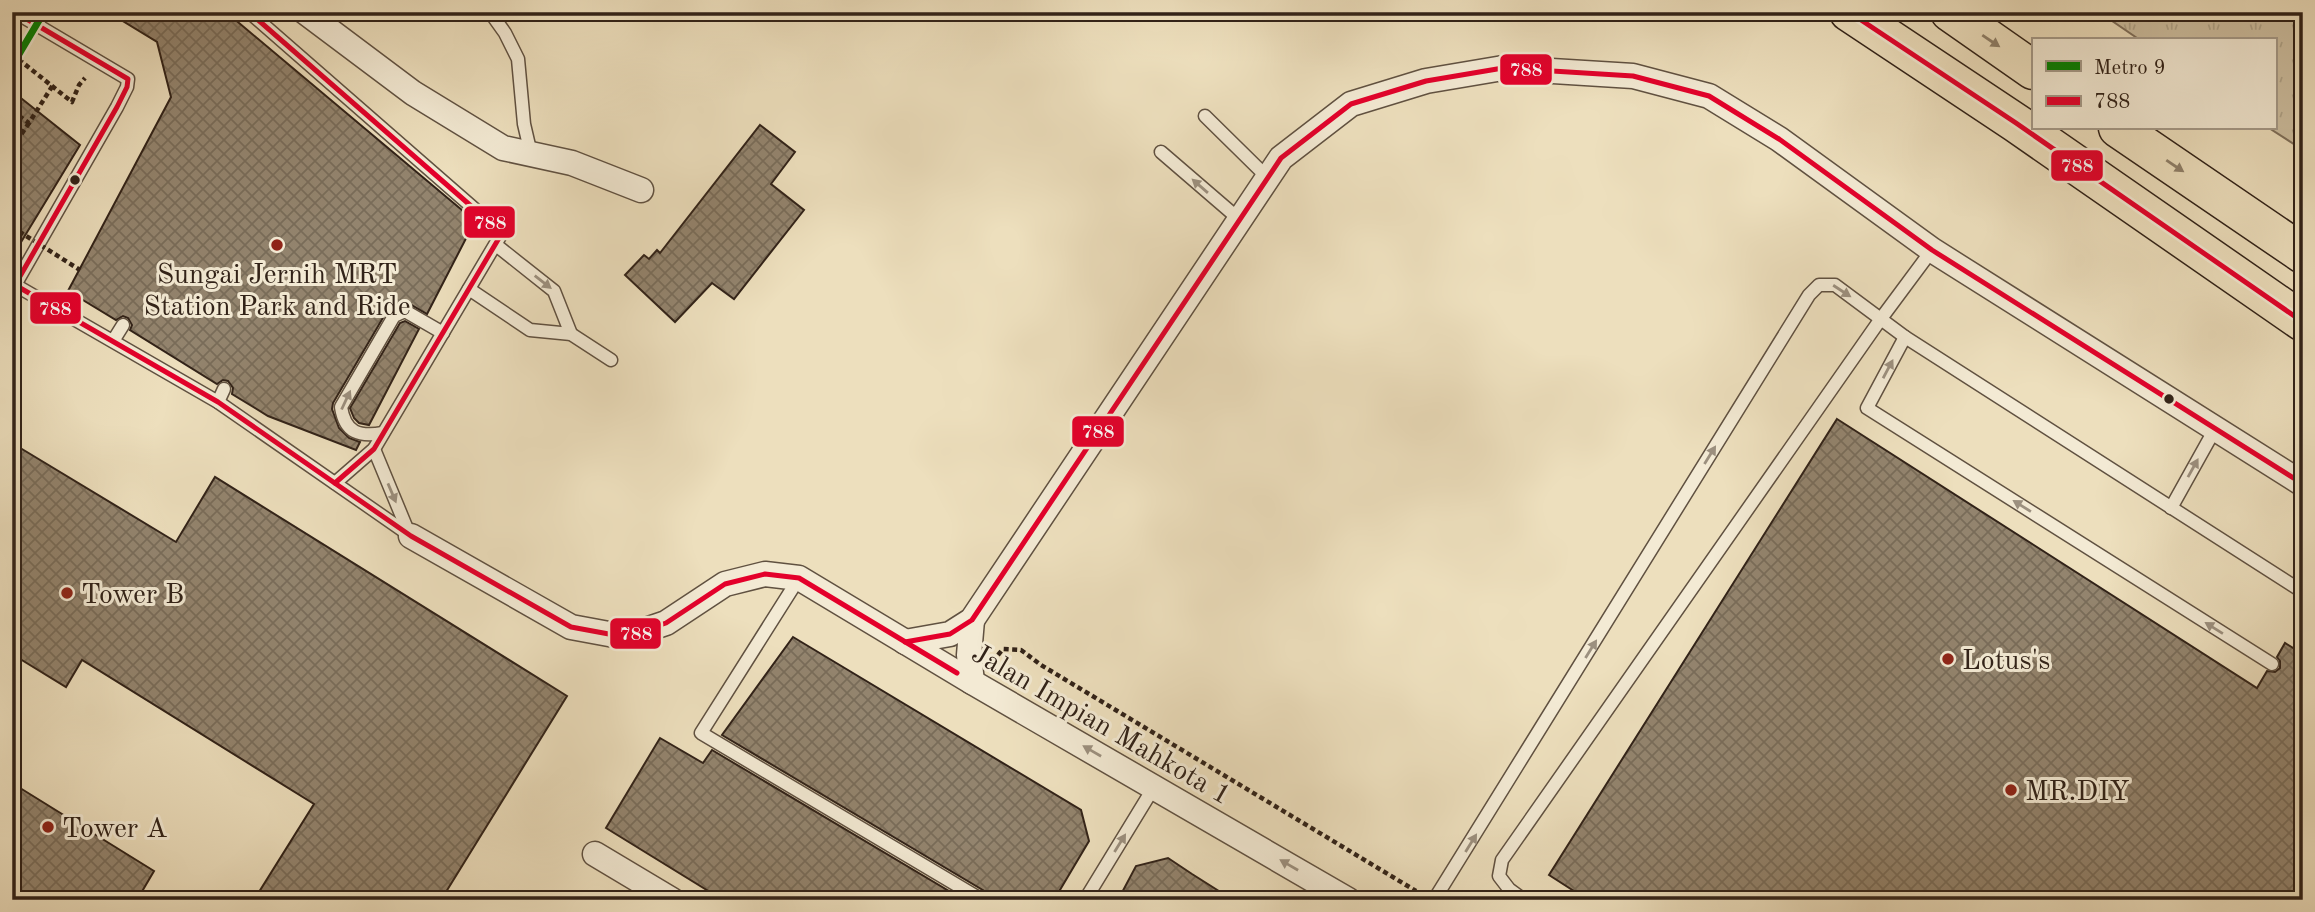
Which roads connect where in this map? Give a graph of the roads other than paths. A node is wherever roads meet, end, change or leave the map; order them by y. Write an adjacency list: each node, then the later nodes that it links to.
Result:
1 (249, 12): 15 (lane)
2 (305, 12): 11 (street)
3 (490, 12): 11 (lane)
4 (1849, 12): 20 (highway)
5 (1950, 12): 7 (highway, one-way to 7)
6 (22, 15): 25 (lane)
7 (2032, 69)
8 (1205, 116): 12 (lane)
9 (2121, 130): 17 (highway, one-way to 17)
10 (1161, 152): 14 (lane, one-way to 10)
11 (531, 154): 13 (street)
12 (1268, 177): 14 (street); 16 (street)
13 (641, 190)
14 (1240, 220): 38 (street)
15 (496, 245): 18 (lane); 23 (lane, one-way to 23)
16 (1932, 250): 19 (lane); 29 (street)
17 (2303, 254)
18 (469, 289): 22 (lane); 23 (lane)
19 (1880, 320): 24 (lane); 48 (lane, one-way to 19); 49 (lane)
20 (2303, 322)
21 (122, 325): 25 (lane)
22 (443, 333): 30 (lane); 30 (lane, one-way to 22)
23 (571, 334): 26 (lane)
24 (1905, 337): 34 (lane); 40 (lane, one-way to 24)
25 (113, 341): 28 (lane)
26 (611, 360)
27 (224, 389): 28 (lane)
28 (218, 402): 32 (lane)
29 (2215, 429): 33 (street); 34 (lane, one-way to 29)
30 (383, 433): 31 (lane)
31 (374, 449): 32 (lane); 35 (lane, one-way to 35)
32 (335, 483): 35 (lane)
33 (2303, 484)
34 (2171, 508): 37 (lane)
35 (411, 536): 36 (street, Jalan Impian Mahkota 1)
36 (799, 578): 39 (street, Jalan Impian Mahkota 1); 45 (lane)
37 (2303, 592)
38 (972, 620): 39 (street); 41 (street)
39 (905, 642): 41 (street, Jalan Impian Mahkota 1)
40 (2272, 664)
41 (976, 684): 42 (street, Jalan Impian Mahkota 1, one-way to 41)
42 (1154, 787): 46 (lane, one-way to 42); 47 (street, Jalan Impian Mahkota 1, one-way to 42)
43 (595, 854): 44 (street)
44 (671, 900)
45 (982, 900)
46 (1085, 900)
47 (1348, 900)
48 (1434, 900)
49 (1524, 900)

